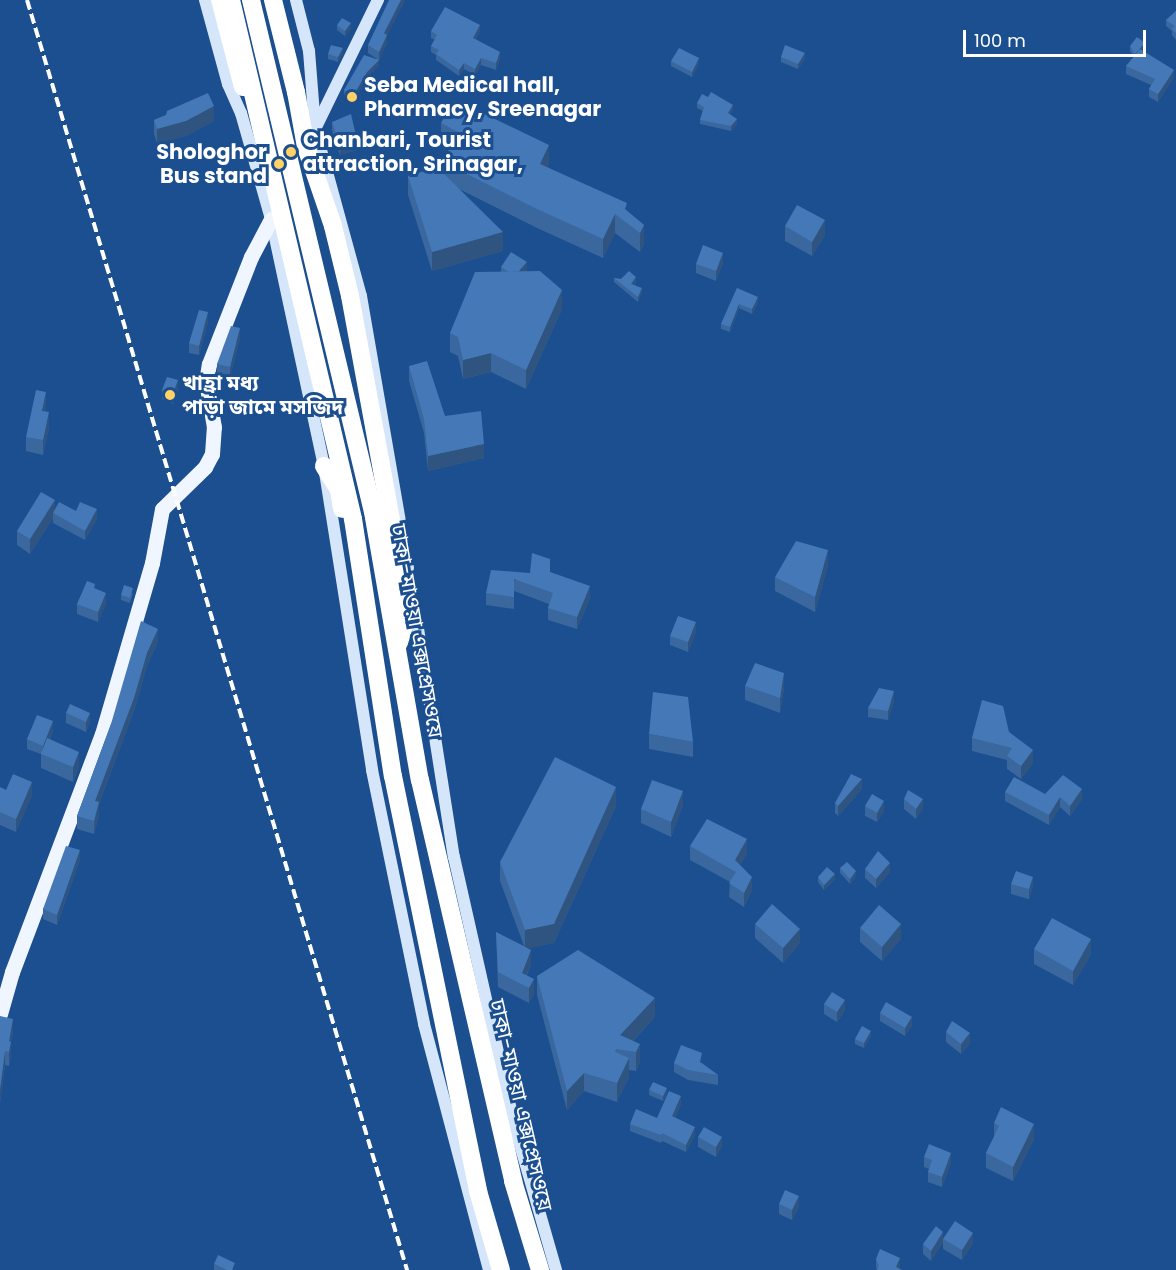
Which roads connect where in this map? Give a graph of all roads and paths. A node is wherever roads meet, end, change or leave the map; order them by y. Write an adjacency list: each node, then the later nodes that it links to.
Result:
1 (205, 0): 10 (street)
2 (220, 0): 10 (highway)
3 (231, 0): 15 (highway, ঢাকা-মাওয়া এক্সপ্রেসওয়ে, bridge)
4 (251, 0): 14 (highway, ঢাকা-মাওয়া এক্সপ্রেসওয়ে, bridge)
5 (273, 0): 9 (highway)
6 (296, 0): 8 (street)
7 (378, 0): 8 (street)
8 (315, 128): 9 (street); 11 (street)
9 (306, 147): 10 (street); 11 (highway)
10 (272, 215): 13 (street); 16 (main road)
11 (338, 224): 12 (highway)
12 (356, 296): 14 (highway); 20 (street)
13 (324, 466): 15 (highway); 17 (street)
14 (398, 647): 19 (highway, ঢাকা-মাওয়া এক্সপ্রেসওয়ে)
15 (376, 659): 18 (highway, ঢাকা-মাওয়া এক্সপ্রেসওয়ে)
16 (0, 1014)
17 (489, 1270)
18 (501, 1270)
19 (540, 1270)
20 (556, 1270)

